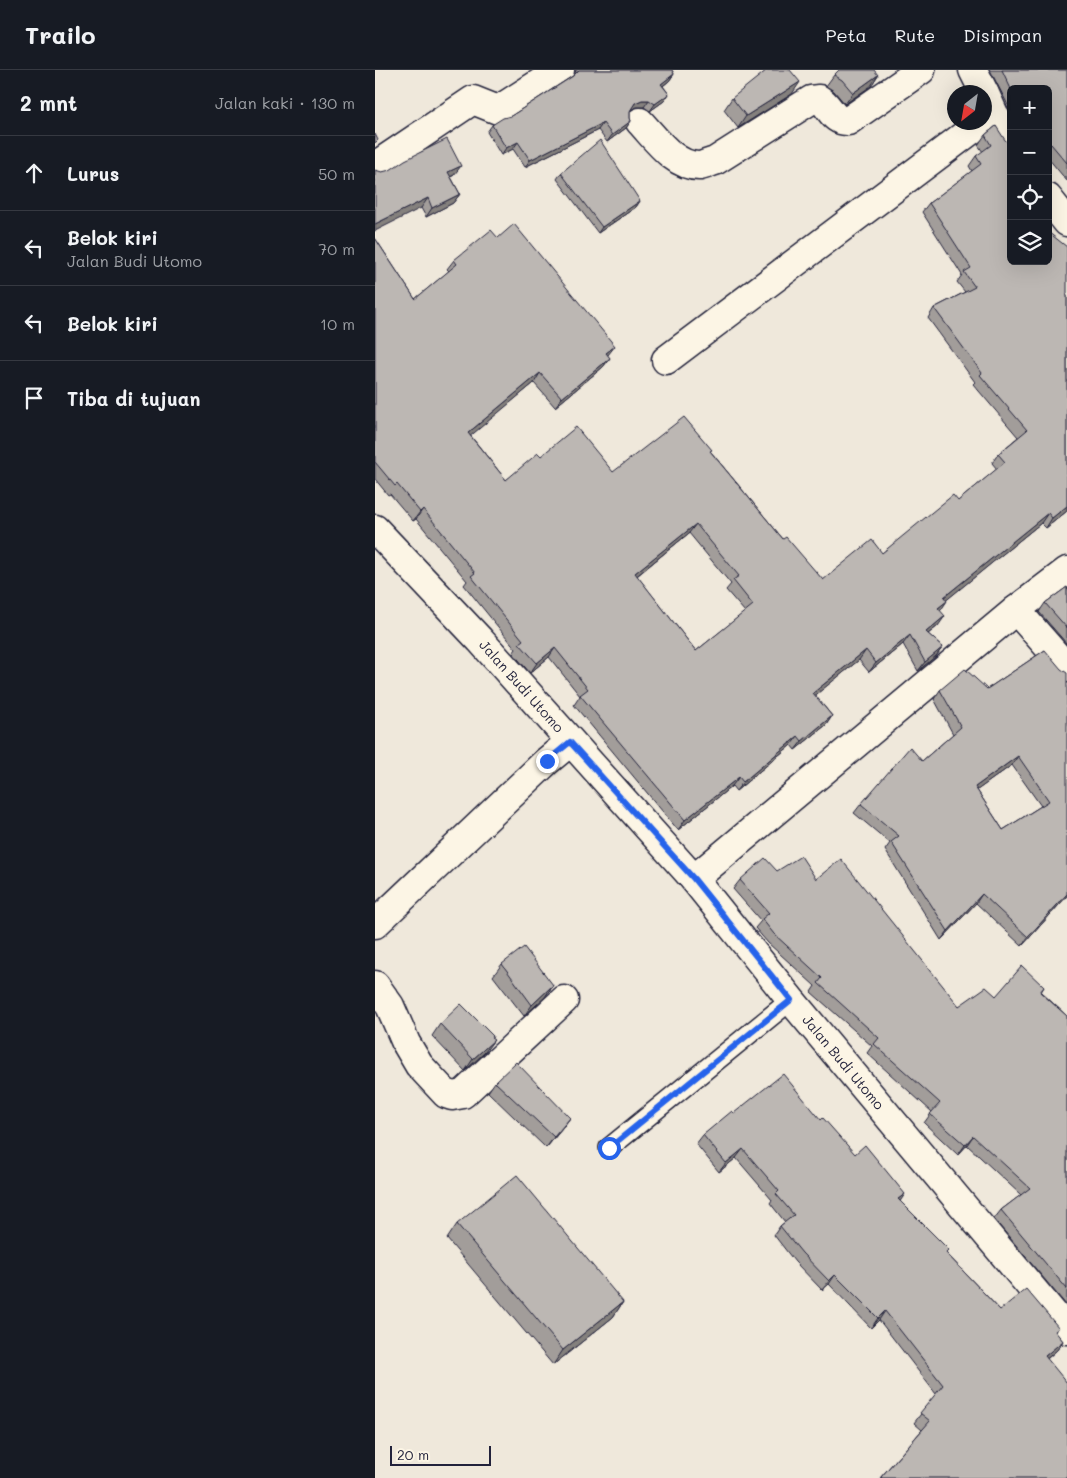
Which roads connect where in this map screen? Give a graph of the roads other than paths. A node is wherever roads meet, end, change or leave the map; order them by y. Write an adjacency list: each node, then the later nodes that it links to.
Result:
1 (560, 70): 9 (street)
2 (921, 70): 6 (street)
3 (973, 70): 4 (street)
4 (978, 85)
5 (992, 117): 8 (street)
6 (641, 122)
7 (959, 130): 12 (street)
8 (1007, 136)
9 (375, 166)
10 (1052, 203): 11 (street)
11 (1067, 222)
12 (665, 360)
13 (375, 529): 17 (street, Jalan Budi Utomo)
14 (1067, 571): 15 (street)
15 (1016, 610): 16 (street); 18 (street)
16 (1067, 668)
17 (570, 742): 18 (street, Jalan Budi Utomo); 19 (street)
18 (694, 879): 22 (street, Jalan Budi Utomo)
19 (375, 924)
20 (375, 985): 21 (street)
21 (564, 1000)
22 (791, 1000): 23 (lane); 24 (street, Jalan Budi Utomo)
23 (609, 1148)
24 (1067, 1330)

